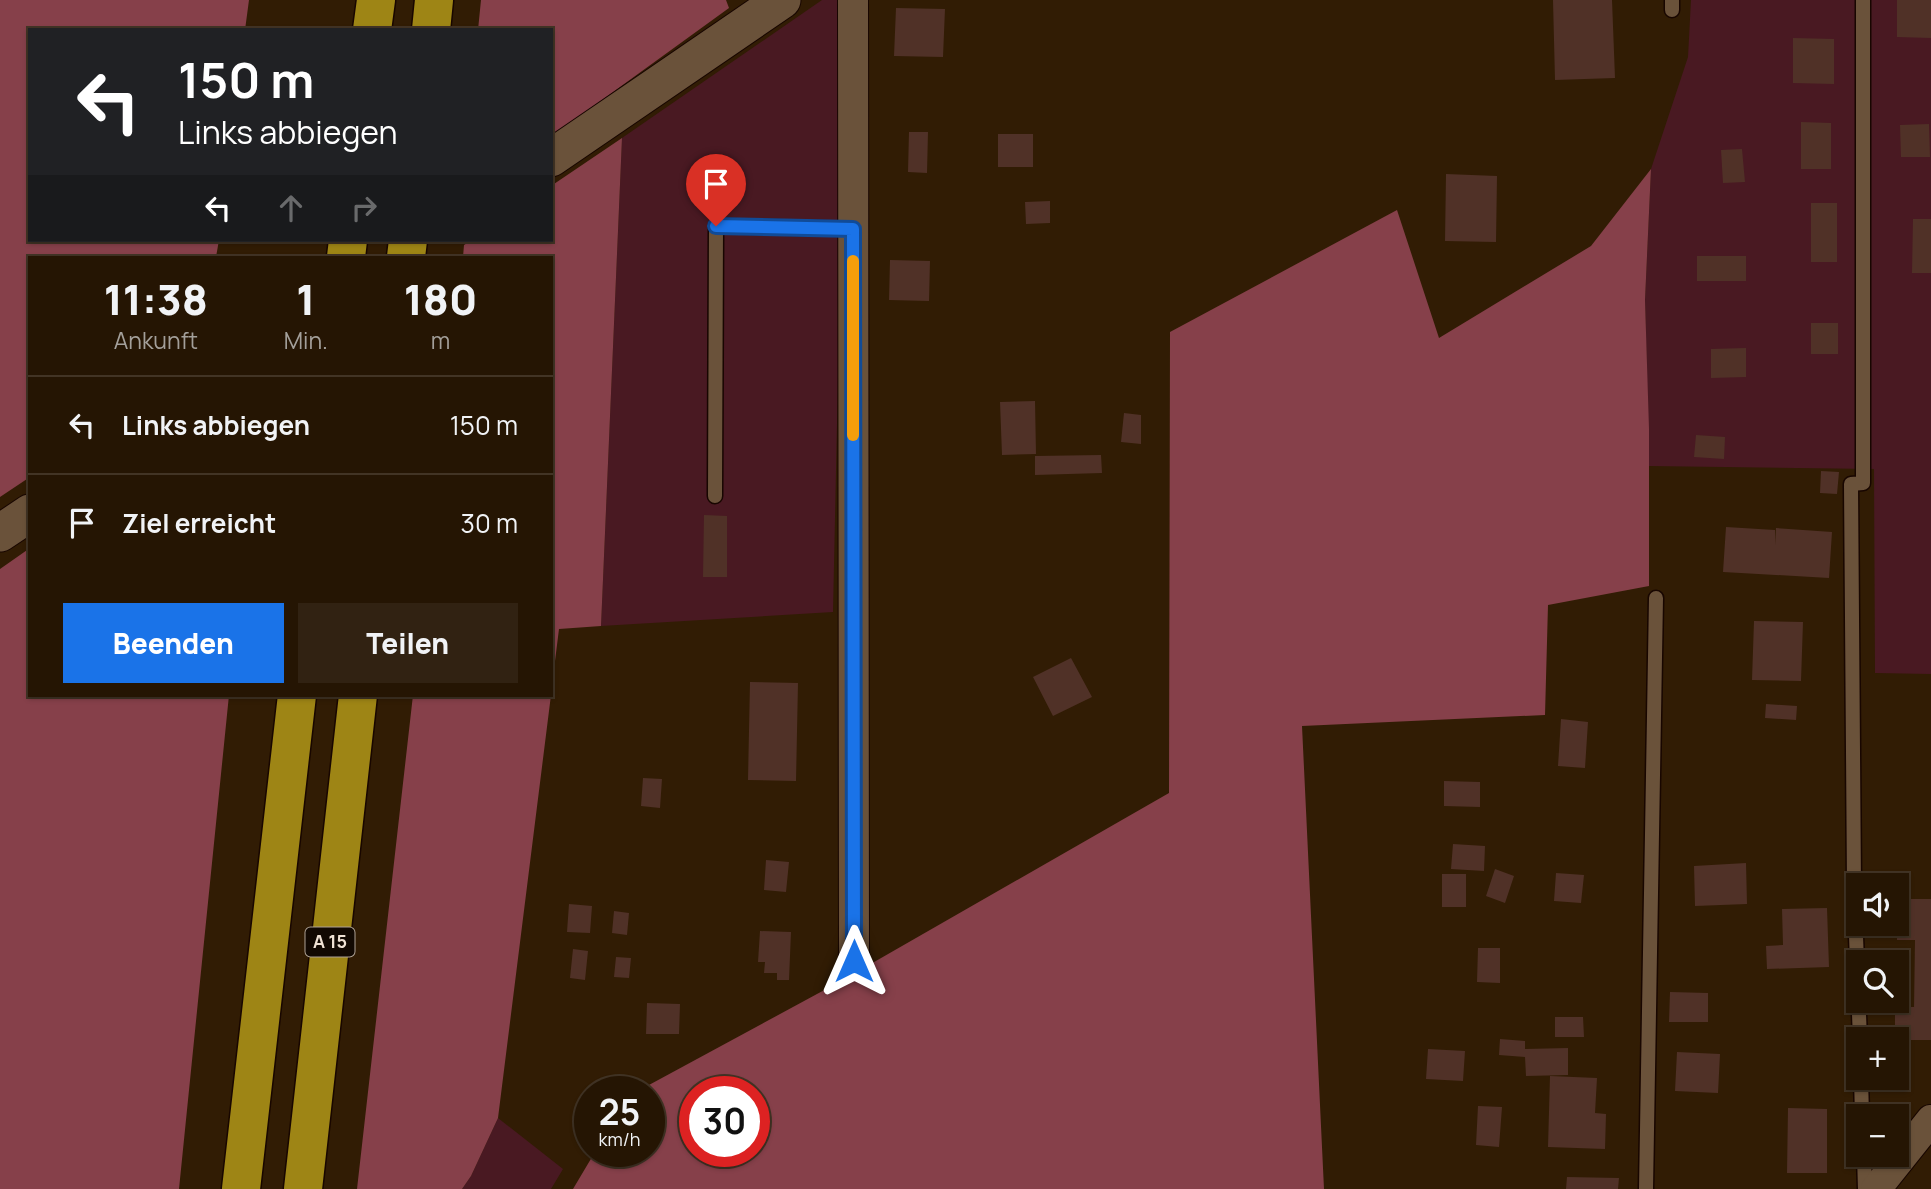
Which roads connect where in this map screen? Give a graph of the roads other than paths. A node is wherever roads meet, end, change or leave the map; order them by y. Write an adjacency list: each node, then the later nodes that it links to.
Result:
1 (376, 0): 6 (highway)
2 (434, 0): 7 (highway)
3 (782, 0): 8 (street)
4 (853, 0): 9 (street)
5 (1863, 0): 19 (lane)
6 (372, 28)
7 (430, 28)
8 (553, 157)
9 (853, 229): 12 (lane); 18 (street)
10 (428, 242): 11 (street)
11 (407, 256)
12 (715, 496)
13 (28, 514): 14 (street)
14 (0, 533)
15 (1656, 598): 24 (lane)
16 (296, 697): 22 (highway)
17 (358, 697): 23 (highway, A 15)
18 (854, 961)
19 (1860, 1027)
20 (1931, 1120): 26 (street)
21 (1864, 1167): 25 (lane)
22 (241, 1189)
23 (303, 1189)
24 (1646, 1189)
25 (1865, 1189)
26 (1876, 1189)

